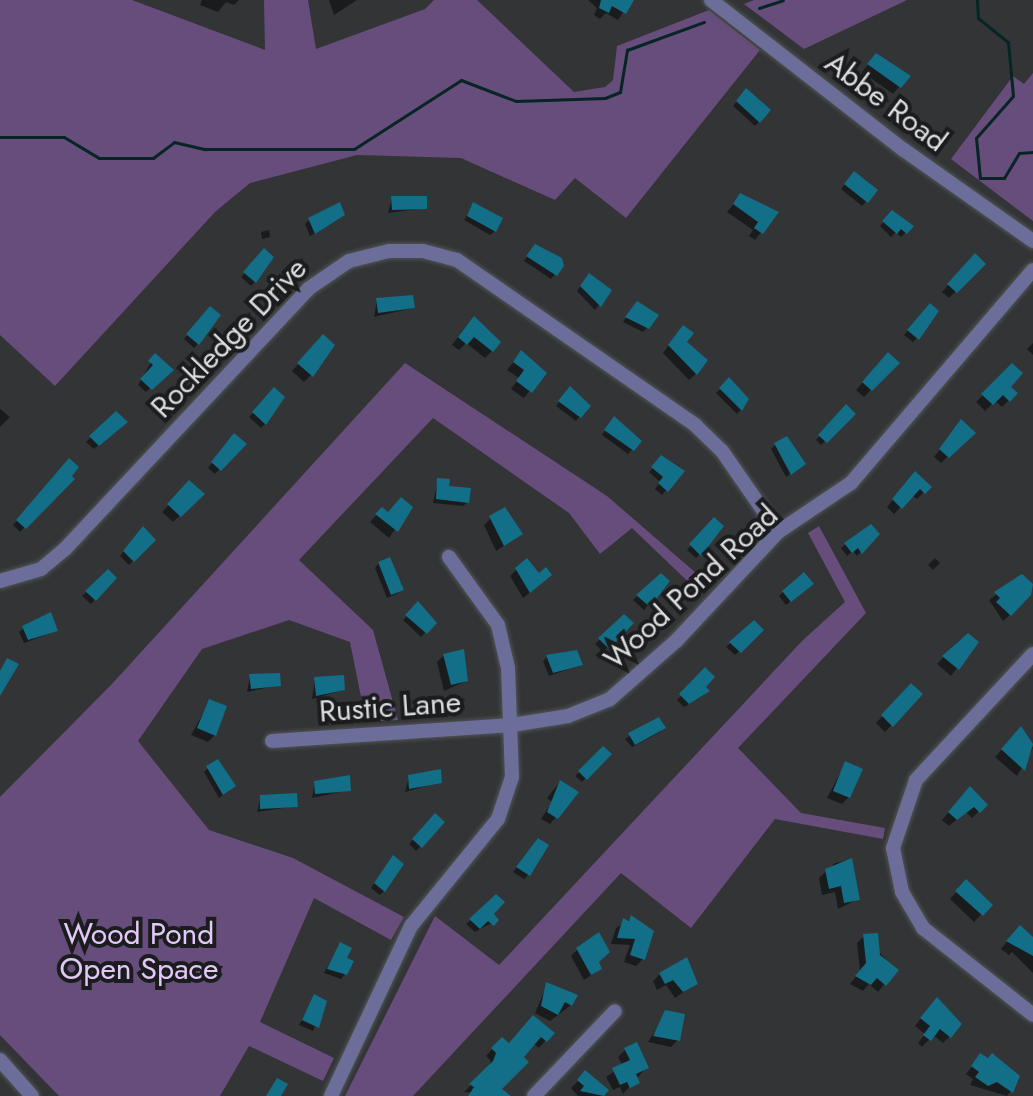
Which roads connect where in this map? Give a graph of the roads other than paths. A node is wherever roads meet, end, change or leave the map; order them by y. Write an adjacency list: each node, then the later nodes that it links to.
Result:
1 (711, 0): 2 (street, Abbe Road)
2 (1033, 241)
3 (1033, 270): 4 (street, Wood Pond Road)
4 (778, 532): 6 (street, Rockledge Drive); 8 (street, Wood Pond Road)
5 (449, 557): 8 (street)
6 (0, 581)
7 (1033, 654): 11 (street)
8 (512, 725): 9 (street, Rustic Lane); 14 (street)
9 (272, 741)
10 (615, 1011): 15 (street)
11 (1033, 1015)
12 (0, 1060): 13 (street)
13 (32, 1096)
14 (331, 1096)
15 (534, 1096)

